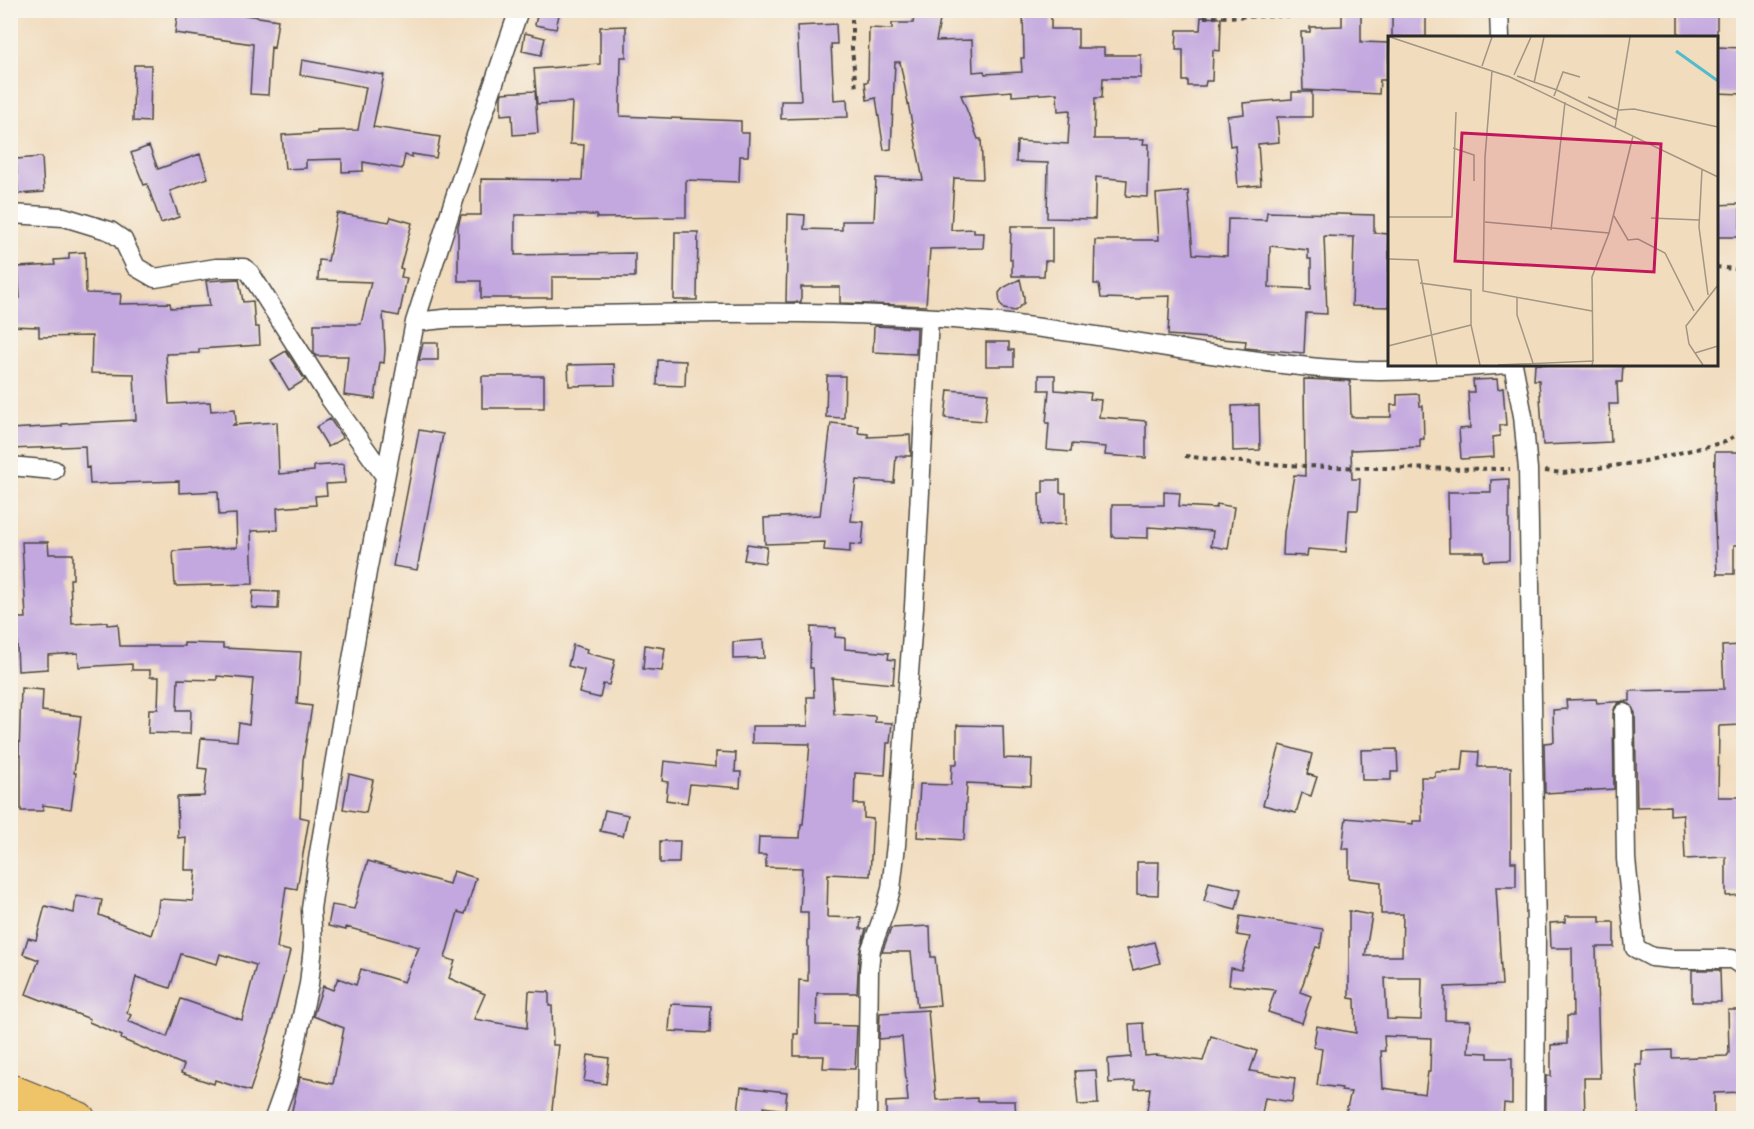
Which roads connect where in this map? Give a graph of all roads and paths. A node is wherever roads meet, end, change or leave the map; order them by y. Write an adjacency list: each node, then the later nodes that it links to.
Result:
1 (519, 10): 12 (street)
2 (852, 10): 7 (path)
3 (1296, 10): 5 (path)
4 (1499, 10): 6 (street)
5 (1204, 17)
6 (1500, 36)
7 (856, 89)
8 (10, 214): 20 (street)
9 (1718, 267): 10 (path)
10 (1743, 270)
11 (929, 318): 12 (street); 13 (street); 26 (street)
12 (415, 322): 20 (street)
13 (1476, 366)
14 (1511, 366): 18 (street)
15 (1743, 430): 18 (path)
16 (1185, 456): 18 (path)
17 (10, 466): 19 (street)
18 (1528, 469): 27 (street)
19 (54, 470)
20 (385, 476): 25 (street)
21 (1624, 713): 22 (street)
22 (1743, 967)
23 (10, 1090): 24 (highway)
24 (79, 1119)
25 (274, 1119)
26 (867, 1119)
27 (1535, 1119)

